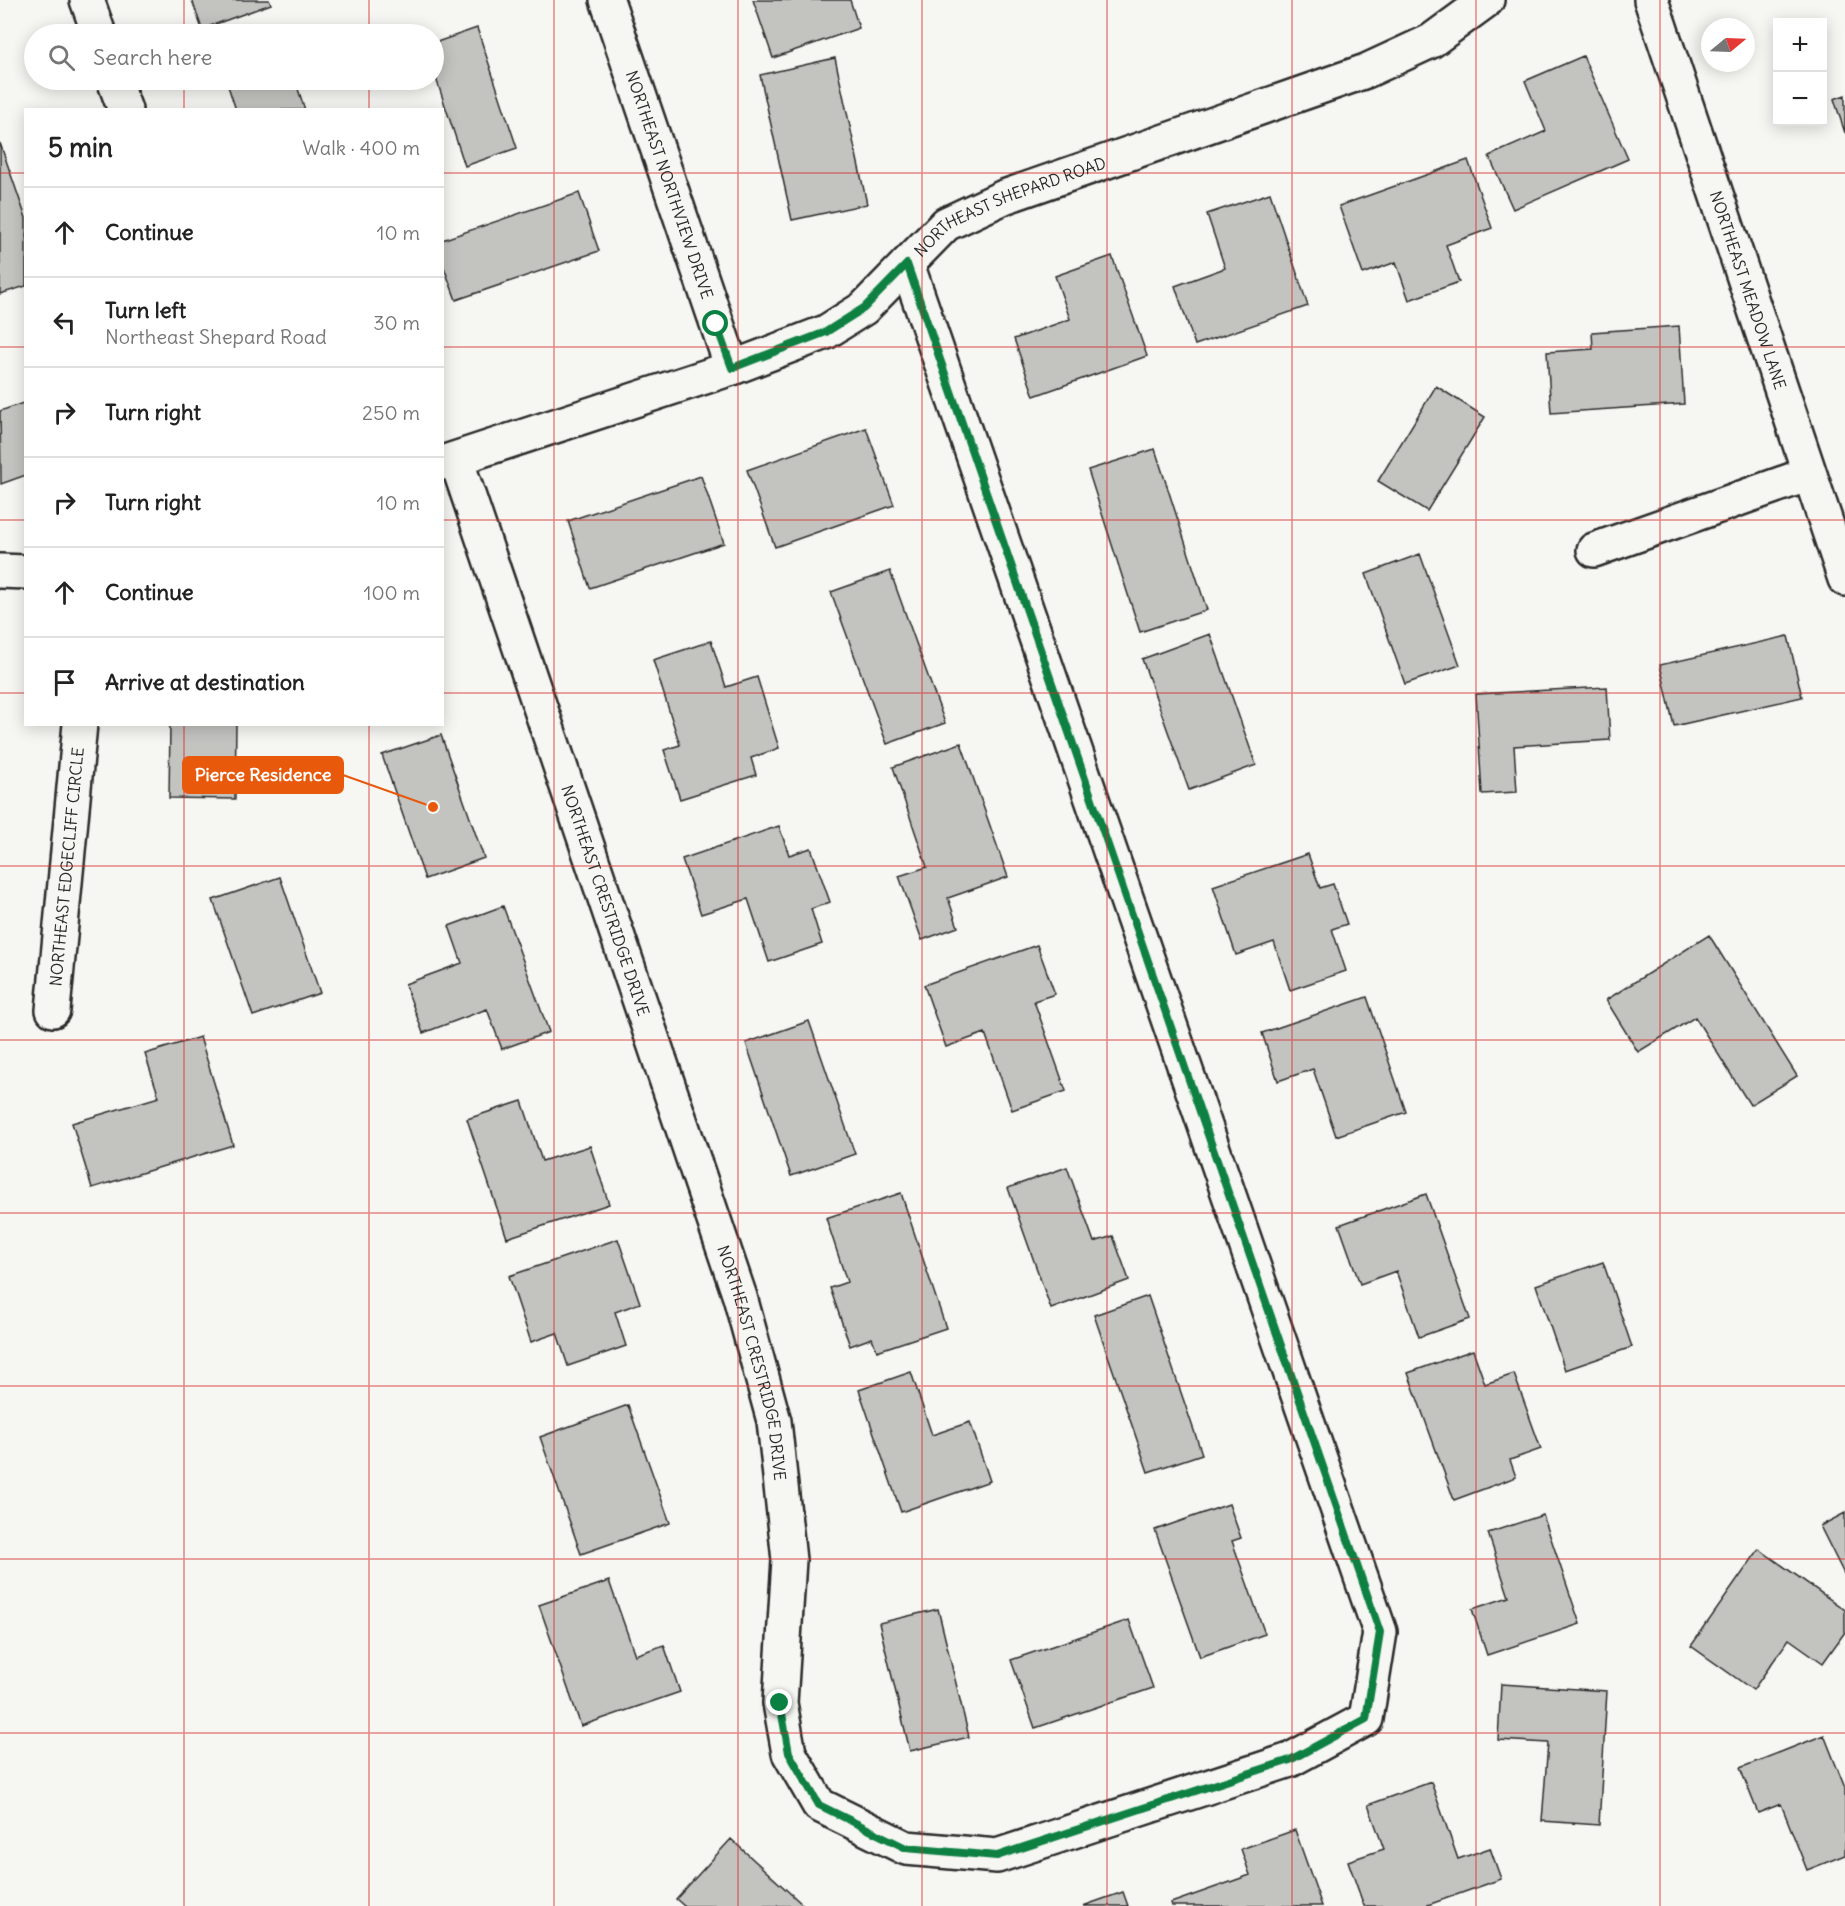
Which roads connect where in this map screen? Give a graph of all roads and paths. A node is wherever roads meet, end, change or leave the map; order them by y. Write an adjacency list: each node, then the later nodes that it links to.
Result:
1 (87, 0): 5 (street)
2 (607, 0): 9 (street, NORTHEAST NORTHVIEW DRIVE)
3 (1487, 0): 8 (street, NORTHEAST SHEPARD ROAD)
4 (1651, 0): 11 (street, NORTHEAST MEADOW LANE)
5 (95, 24)
6 (118, 90): 7 (street)
7 (124, 108)
8 (907, 264): 9 (street, NORTHEAST SHEPARD ROAD); 10 (street, NORTHEAST CRESTRIDGE DRIVE)
9 (732, 368): 10 (street, NORTHEAST SHEPARD ROAD)
10 (449, 461)
11 (1809, 474): 12 (street); 15 (street, NORTHEAST MEADOW LANE)
12 (1594, 550)
13 (0, 571): 14 (street)
14 (24, 572)
15 (1845, 579)
16 (80, 726): 17 (street, NORTHEAST EDGECLIFF CIRCLE)
17 (53, 1010)

